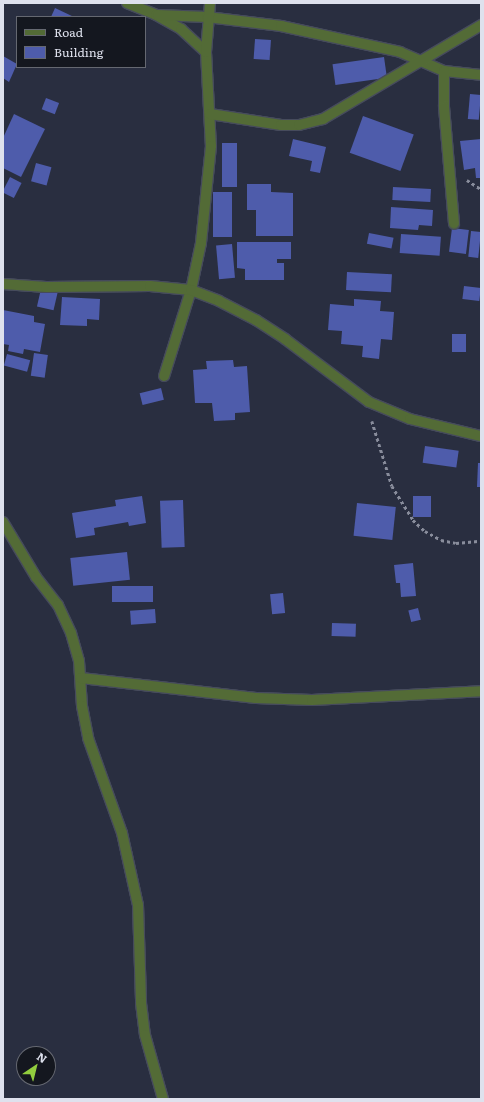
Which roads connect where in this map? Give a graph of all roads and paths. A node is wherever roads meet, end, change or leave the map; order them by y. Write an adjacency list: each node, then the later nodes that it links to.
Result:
1 (127, 3): 3 (street)
2 (210, 3): 4 (street)
3 (156, 14): 4 (street); 6 (street)
4 (207, 17): 6 (street); 7 (street)
5 (481, 25): 7 (street)
6 (206, 52): 10 (street)
7 (425, 61): 8 (street); 10 (street)
8 (444, 71): 9 (street); 11 (street)
9 (481, 75)
10 (210, 114): 13 (street)
11 (454, 224)
12 (3, 284): 13 (street)
13 (191, 290): 14 (street); 15 (street)
14 (164, 376)
15 (369, 402): 16 (street); 18 (path)
16 (481, 436)
17 (3, 522): 19 (street)
18 (481, 541)
19 (81, 678): 20 (street); 21 (street)
20 (481, 690)
21 (163, 1099)

